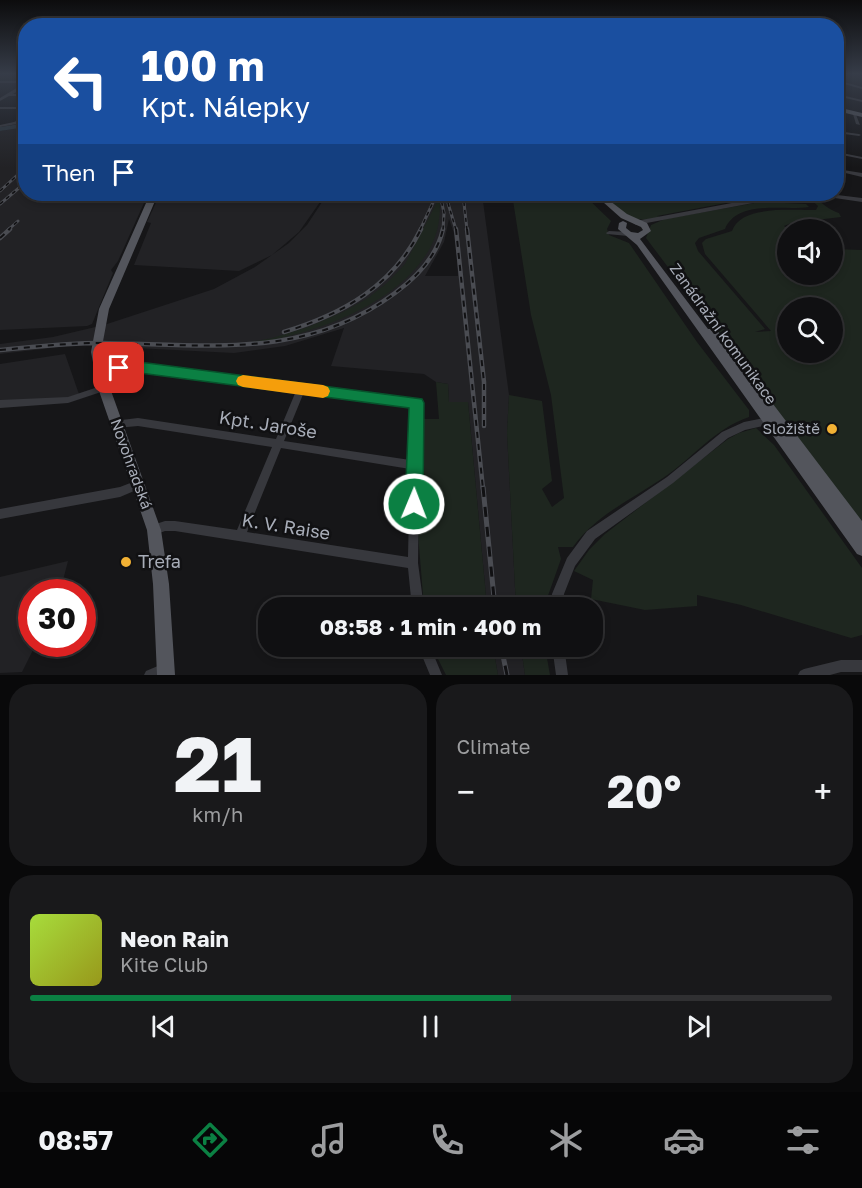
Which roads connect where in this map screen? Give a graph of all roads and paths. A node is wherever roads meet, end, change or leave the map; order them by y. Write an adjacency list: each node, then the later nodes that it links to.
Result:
1 (0, 108): 2 (street)
2 (18, 108)
3 (844, 110): 4 (main road)
4 (853, 112): 5 (main road); 7 (street)
5 (862, 115)
6 (18, 122): 8 (street)
7 (858, 124)
8 (0, 126)
9 (844, 133): 10 (street)
10 (859, 135)
11 (844, 154): 12 (street)
12 (862, 158)
13 (844, 171): 14 (street)
14 (862, 175)
15 (844, 196): 16 (street)
16 (862, 200)
17 (151, 201): 25 (main road, Novohradská)
18 (600, 201): 22 (main road, Zanádražní komunikace)
19 (604, 201): 22 (main road, Zanádražní komunikace)
20 (753, 201): 21 (street); 23 (street)
21 (797, 201)
22 (614, 211): 23 (main road, Zanádražní komunikace)
23 (630, 229): 24 (main road, Zanádražní komunikace); 24 (main road, Zanádražní komunikace)
24 (648, 251): 29 (main road, Zanádražní komunikace); 36 (main road, Zanádražní komunikace)
25 (100, 374): 26 (main road, Novohradská); 27 (street)
26 (104, 388): 28 (street); 30 (main road, Novohradská)
27 (301, 389): 31 (street); 32 (street)
28 (0, 404)
29 (769, 422): 38 (main road, Zanádražní komunikace); 41 (street)
30 (116, 424): 31 (street, Kpt. Jaroše); 33 (main road, Novohradská)
31 (278, 443): 32 (street, Kpt. Jaroše); 37 (street)
32 (415, 465): 39 (street)
33 (138, 485): 34 (street); 35 (main road, Novohradská)
34 (0, 514)
35 (154, 530): 37 (street, K. V. Raise); 45 (main road, Novohradská)
36 (862, 533)
37 (240, 536): 39 (street, K. V. Raise)
38 (862, 549)
39 (413, 563): 40 (street)
40 (417, 597)
41 (558, 597)
42 (429, 657): 47 (street)
43 (560, 657): 48 (street)
44 (862, 666): 49 (street)
45 (166, 672): 46 (street)
46 (150, 675)
47 (436, 675)
48 (562, 675)
49 (804, 675)

